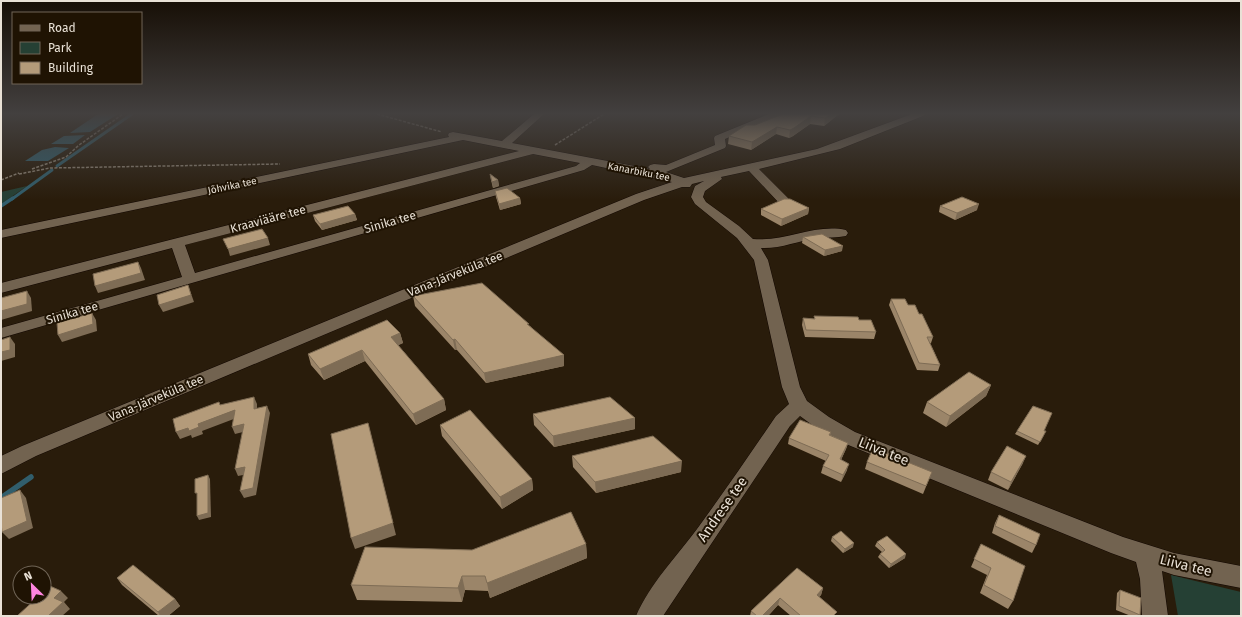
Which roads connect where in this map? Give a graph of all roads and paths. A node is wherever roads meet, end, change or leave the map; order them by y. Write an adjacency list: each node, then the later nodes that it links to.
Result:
1 (82, 143): 12 (path)
2 (425, 143): 17 (street, Jõhvika tee)
3 (498, 143): 7 (street, Kanarbiku tee)
4 (554, 143): 8 (path)
5 (720, 143): 9 (street)
6 (847, 143): 11 (street)
7 (505, 144): 8 (street, Kanarbiku tee)
8 (540, 151): 9 (street, Kanarbiku tee); 18 (street, Kraaviääre tee)
9 (594, 162): 14 (street, Kanarbiku tee); 20 (street, Sinika tee)
10 (284, 164): 12 (path)
11 (752, 168): 14 (street); 15 (street)
12 (19, 174): 13 (path)
13 (1, 180)
14 (691, 186): 19 (street); 24 (street, Vana-Järveküla tee)
15 (784, 201)
16 (841, 233): 19 (street)
17 (1, 234)
18 (177, 243): 20 (street); 21 (street, Kraaviääre tee)
19 (751, 243): 23 (street)
20 (190, 279): 22 (street, Sinika tee)
21 (1, 288)
22 (1, 333)
23 (799, 405): 25 (street, Liiva tee); 27 (street, Andrese tee)
24 (1, 466)
25 (1147, 555): 26 (street, Liiva tee); 28 (street)
26 (1241, 577)
27 (649, 616)
28 (1155, 616)

